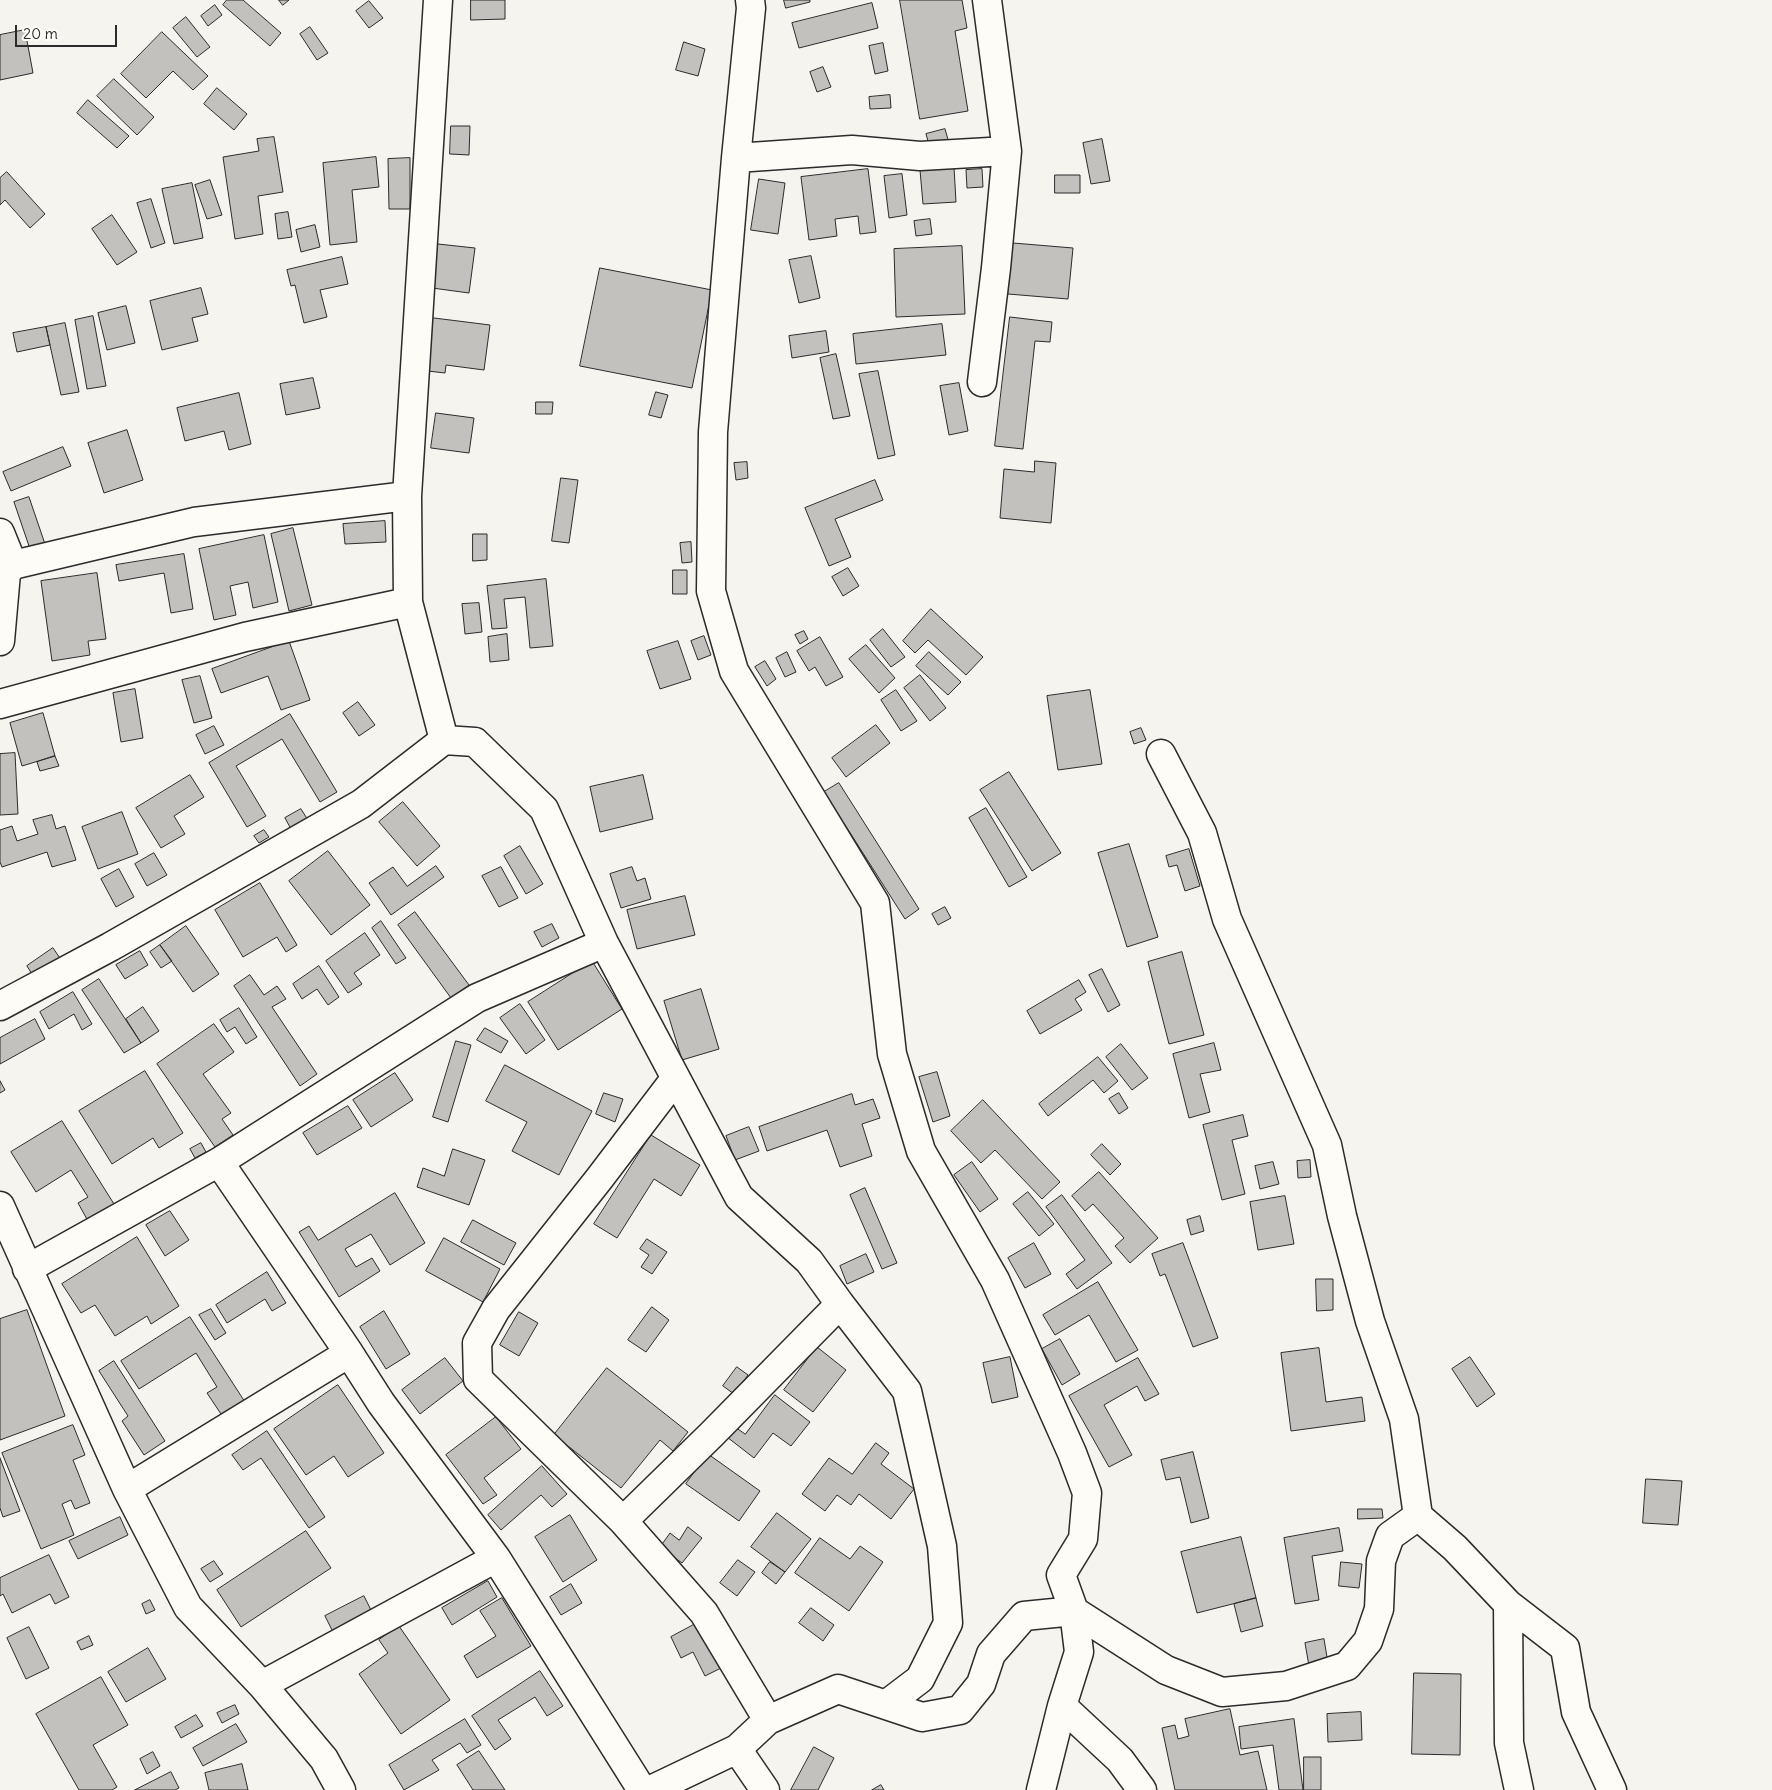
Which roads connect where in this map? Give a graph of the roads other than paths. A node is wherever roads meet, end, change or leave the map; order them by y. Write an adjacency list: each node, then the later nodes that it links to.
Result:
1 (438, 0): 7 (street)
2 (750, 0): 5 (street)
3 (987, 0): 4 (street)
4 (1007, 151): 5 (street); 6 (street)
5 (736, 158): 28 (street)
6 (982, 382)
7 (407, 496): 9 (street); 10 (street)
8 (0, 534): 9 (street)
9 (13, 565): 11 (street)
10 (408, 602): 12 (street); 13 (street)
11 (0, 641)
12 (0, 704)
13 (444, 740): 15 (street); 16 (street)
14 (1161, 754): 24 (street)
15 (604, 943): 17 (street); 18 (street)
16 (0, 1006)
17 (675, 1079): 21 (street); 25 (street)
18 (218, 1162): 20 (street); 22 (street)
19 (0, 1206): 20 (street)
20 (27, 1268): 23 (street)
21 (840, 1304): 25 (street); 30 (street)
22 (350, 1354): 23 (street); 26 (street)
23 (128, 1489): 29 (street)
24 (1418, 1516): 27 (street); 28 (street)
25 (623, 1521): 32 (street)
26 (496, 1558): 29 (street); 35 (street)
27 (1508, 1604): 40 (street); 41 (street)
28 (1074, 1611): 30 (street); 31 (street)
29 (262, 1685): 34 (street)
30 (887, 1704): 32 (street)
31 (1062, 1706): 38 (street); 39 (street)
32 (768, 1720): 33 (street)
33 (737, 1749): 36 (street); 37 (street)
34 (341, 1790)
35 (642, 1790)
36 (651, 1790)
37 (765, 1790)
38 (1041, 1790)
39 (1142, 1790)
40 (1519, 1790)
41 (1612, 1790)

